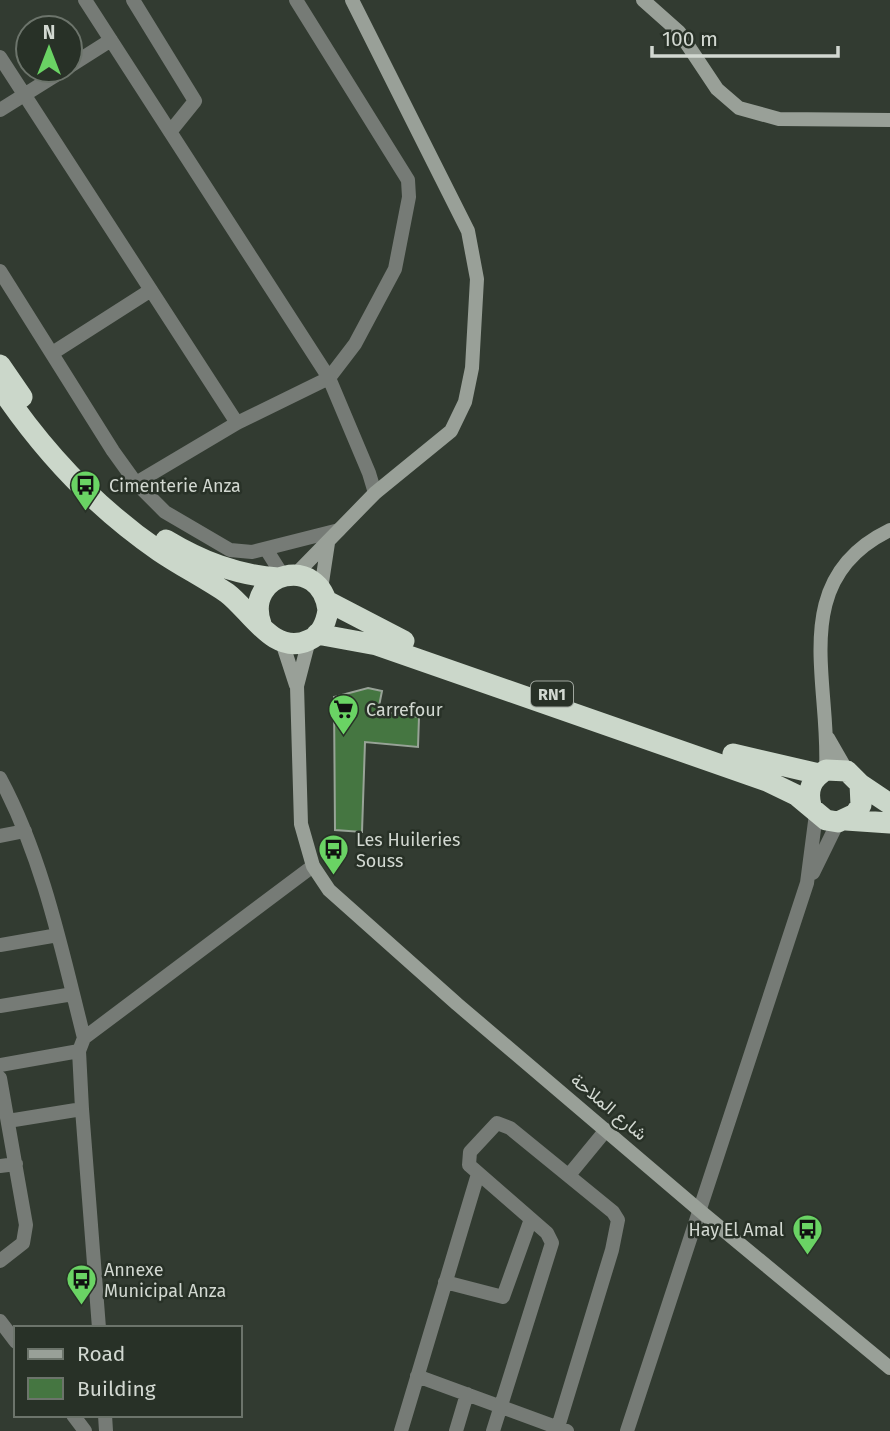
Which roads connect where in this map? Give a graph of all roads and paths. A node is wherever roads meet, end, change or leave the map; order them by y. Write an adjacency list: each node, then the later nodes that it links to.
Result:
1 (85, 0): 6 (street)
2 (133, 0): 13 (street)
3 (296, 0): 18 (street)
4 (352, 0): 22 (street)
5 (643, 0): 12 (street)
6 (111, 40): 8 (street); 13 (street)
7 (0, 57): 10 (street)
8 (84, 57)
9 (40, 84): 10 (street)
10 (24, 93): 11 (street); 15 (street)
11 (0, 110)
12 (890, 120)
13 (170, 132): 18 (street)
14 (0, 271): 16 (street)
15 (151, 290): 16 (street); 20 (street)
16 (54, 352): 21 (street)
17 (0, 365): 27 (highway, RN1)
18 (329, 378): 20 (street); 22 (street)
19 (0, 387): 29 (highway)
20 (237, 424): 21 (street)
21 (136, 483): 26 (street)
22 (375, 493): 23 (street)
23 (339, 530): 25 (street); 26 (street)
24 (890, 530): 33 (street)
25 (328, 543): 27 (street); 28 (street)
26 (266, 549): 27 (street)
27 (285, 576): 28 (highway, RN1); 29 (highway)
28 (324, 595): 30 (highway); 34 (highway, RN1)
29 (261, 624): 31 (highway)
30 (313, 637): 31 (highway, RN1); 32 (street); 38 (highway, RN1)
31 (282, 642): 32 (street)
32 (297, 686): 43 (street)
33 (828, 738): 34 (street); 35 (street)
34 (822, 772): 35 (highway, RN1); 38 (highway)
35 (853, 777): 37 (highway); 39 (highway)
36 (0, 778): 41 (street)
37 (890, 804)
38 (814, 810): 39 (highway, RN1); 44 (street)
39 (842, 821): 40 (highway, RN1); 44 (street)
40 (890, 823)
41 (24, 831): 42 (street); 45 (street)
42 (0, 836)
43 (313, 866): 49 (street); 54 (street, شارع الملاحة)
44 (807, 883): 59 (street)
45 (58, 934): 46 (street); 47 (street)
46 (0, 945)
47 (73, 994): 48 (street); 49 (street)
48 (0, 1006)
49 (81, 1045): 50 (street); 52 (street)
50 (0, 1065)
51 (0, 1078): 53 (street)
52 (82, 1108): 53 (street); 64 (street)
53 (4, 1111): 55 (street)
54 (606, 1130): 58 (street); 59 (street, شارع الملاحة)
55 (16, 1164): 56 (street); 61 (street)
56 (0, 1166)
57 (478, 1174): 58 (street); 60 (street); 62 (street)
58 (569, 1175): 70 (street)
59 (699, 1210): 66 (street, شارع الملاحة); 74 (street)
60 (531, 1219): 62 (street); 69 (street)
61 (0, 1261)
62 (445, 1282): 67 (street)
63 (0, 1321): 65 (street)
64 (99, 1326)
65 (14, 1339)
66 (890, 1368)
67 (417, 1376): 68 (street); 71 (street)
68 (467, 1394): 69 (street); 72 (street)
69 (501, 1407): 70 (street); 73 (street)
70 (563, 1429)
71 (401, 1431)
72 (456, 1431)
73 (493, 1431)
74 (627, 1431)

